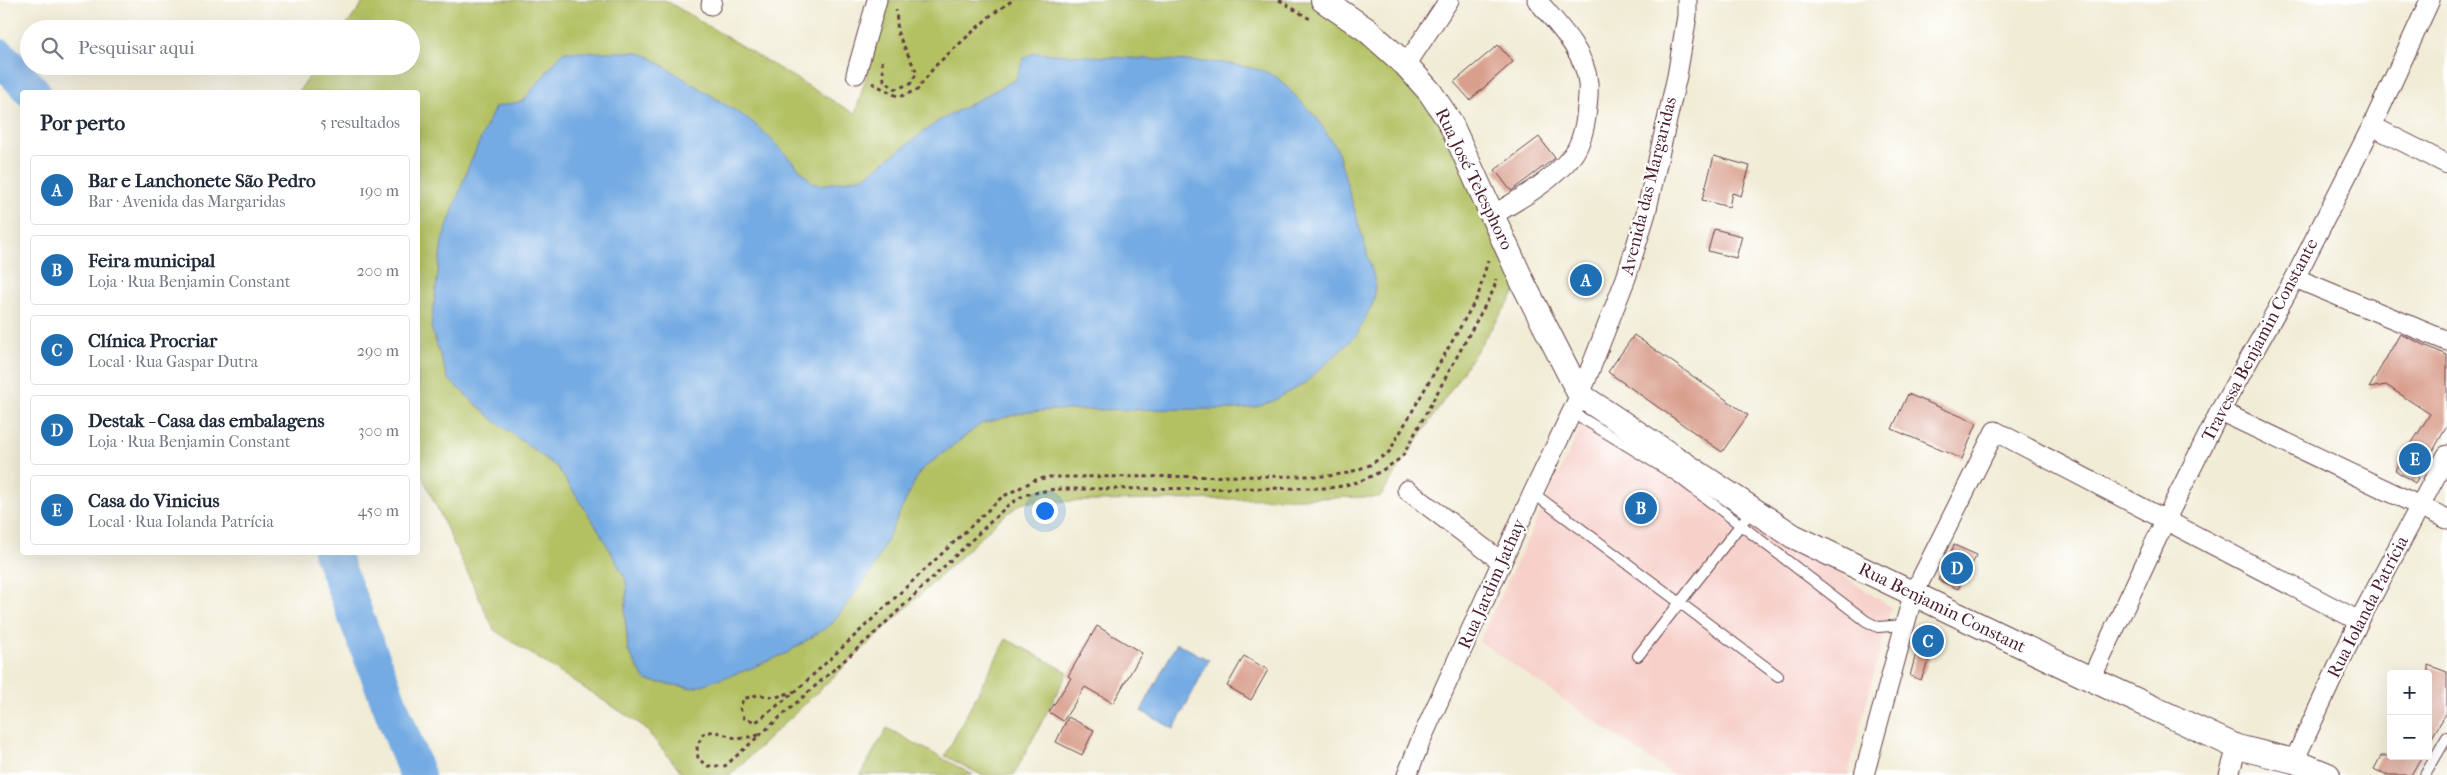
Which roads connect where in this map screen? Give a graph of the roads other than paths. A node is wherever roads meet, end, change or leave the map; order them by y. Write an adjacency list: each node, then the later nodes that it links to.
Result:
1 (877, 0): 8 (street)
2 (1449, 0): 7 (street)
3 (1536, 0): 11 (street)
4 (1687, 0): 14 (street, Avenida das Margaridas)
5 (2430, 0): 9 (street, Travessa Benjamin Constante)
6 (1317, 10): 7 (street, Rua José Telesphoro)
7 (1406, 65): 11 (street, Rua José Telesphoro)
8 (856, 74)
9 (2372, 126): 10 (street); 12 (street, Travessa Benjamin Constante)
10 (2447, 164)
11 (1493, 216): 14 (street, Rua José Telesphoro)
12 (2295, 278): 13 (street); 15 (street, Travessa Benjamin Constante)
13 (2447, 342)
14 (1576, 403): 18 (street, Rua Jardim Jathay); 20 (street, Rua Benjamin Constant)
15 (2220, 411): 19 (street); 22 (street, Travessa Benjamin Constante)
16 (2447, 455): 19 (street, Rua Iolanda Patrícia)
17 (1407, 490): 23 (street)
18 (1533, 492): 23 (street, Rua Jardim Jathay); 25 (lane)
19 (2419, 506): 21 (street); 26 (street, Rua Iolanda Patrícia)
20 (1747, 517): 24 (street, Rua Benjamin Constant); 25 (lane); 27 (lane)
21 (2447, 519)
22 (2165, 521): 24 (street); 26 (street); 30 (street, Travessa Benjamin Constante)
23 (1502, 562): 34 (street, Rua Jardim Jathay)
24 (1913, 595): 27 (street); 30 (street, Rua Benjamin Constant)
25 (1680, 604): 28 (lane); 29 (lane)
26 (2359, 620): 33 (street, Rua Iolanda Patrícia)
27 (1904, 625): 35 (street)
28 (1638, 656)
29 (1778, 676)
30 (2091, 680): 32 (street, Rua Benjamin Constant)
31 (2447, 737): 38 (lane)
32 (2237, 746): 33 (street, Rua Benjamin Constant); 36 (street)
33 (2294, 761): 37 (street, Rua Benjamin Constant)
34 (1407, 775)
35 (1864, 775)
36 (2229, 775)
37 (2328, 775)
38 (2425, 775)

